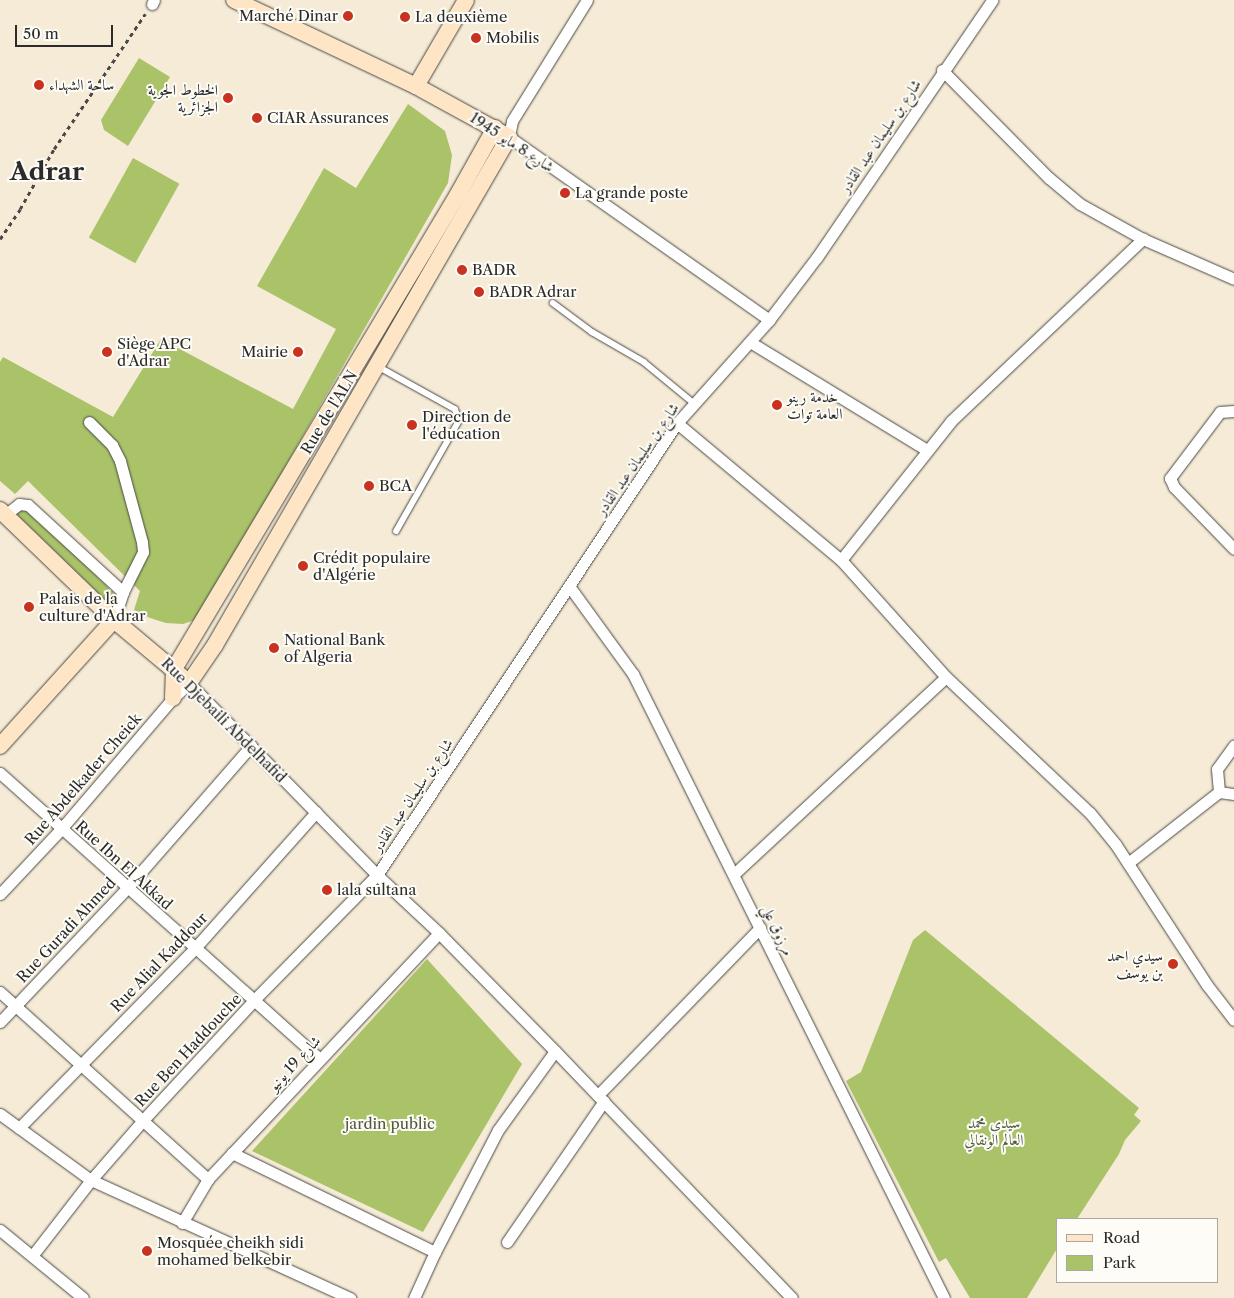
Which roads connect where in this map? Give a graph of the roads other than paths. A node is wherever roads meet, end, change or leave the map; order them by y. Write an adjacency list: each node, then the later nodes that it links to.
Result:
1 (234, 0): 6 (street, شارع 8 مايو 1945)
2 (466, 0): 6 (street)
3 (587, 0): 8 (street)
4 (992, 0): 5 (street, شارع بن سليمان عبد القادر)
5 (942, 70): 9 (street); 12 (street, شارع بن سليمان عبد القادر)
6 (416, 86): 7 (street, شارع 8 مايو 1945)
7 (495, 128): 8 (street, شارع 8 مايو 1945); 17 (street, Rue de l'ALN)
8 (510, 129): 12 (street, شارع 8 مايو 1945); 14 (street, Rue de l'ALN)
9 (1143, 239): 10 (street); 21 (street)
10 (1234, 279)
11 (552, 303): 15 (lane)
12 (769, 320): 13 (street, شارع بن سليمان عبد القادر)
13 (750, 342): 15 (street, شارع بن سليمان عبد القادر); 21 (street)
14 (377, 366): 20 (street, Rue de l'ALN); 23 (lane)
15 (695, 404): 19 (street, شارع بن سليمان عبد القادر)
16 (1234, 411): 24 (street)
17 (324, 420): 20 (street); 29 (street, Rue de l'ALN)
18 (89, 422): 27 (street)
19 (677, 423): 25 (street); 26 (street, شارع بن سليمان عبد القادر)
20 (341, 429): 31 (street, Rue de l'ALN)
21 (927, 450): 25 (street)
22 (2, 512): 27 (street); 28 (street, Rue Djebaili Abdelhafid)
23 (397, 530)
24 (1234, 549)
25 (841, 560): 30 (street)
26 (569, 586): 42 (street, شارع بن سليمان عبد القادر); 43 (street, مرزوق علي)
27 (123, 592): 28 (street)
28 (114, 620): 29 (street, Rue Djebaili Abdelhafid); 33 (street)
29 (174, 669): 31 (street, Rue Djebaili Abdelhafid); 32 (street, Rue de l'ALN)
30 (946, 677): 41 (street); 43 (street)
31 (189, 683): 32 (street, Rue Abdelkader Cheick); 34 (street, Rue Djebaili Abdelhafid)
32 (173, 698): 40 (street, Rue Abdelkader Cheick)
33 (0, 746)
34 (251, 746): 39 (street, Rue Djebaili Abdelhafid); 44 (street, Rue Guradi Ahmed)
35 (1234, 746): 37 (street)
36 (0, 773): 40 (street, Rue Ibn El Akkad)
37 (1219, 792): 38 (street); 41 (street)
38 (1234, 794)
39 (316, 812): 42 (street, Rue Djebaili Abdelhafid); 48 (street, Rue Alial Kaddour)
40 (61, 829): 44 (street, Rue Ibn El Akkad); 45 (street, Rue Abdelkader Cheick)
41 (1128, 863): 52 (street)
42 (377, 874): 47 (street, Rue Djebaili Abdelhafid); 50 (street, Rue Ben Haddouche)
43 (734, 874): 46 (street, مرزوق علي)
44 (127, 888): 48 (street, Rue Ibn El Akkad); 51 (street, Rue Guradi Ahmed)
45 (0, 894)
46 (760, 928): 57 (street); 73 (street, مرزوق علي)
47 (439, 933): 54 (street, Rue Djebaili Abdelhafid); 55 (street, شارع 19 يونيو)
48 (194, 948): 50 (street, Rue Ibn El Akkad); 56 (street, Rue Alial Kaddour)
49 (0, 992): 51 (street)
50 (255, 999): 55 (street, Rue Ibn El Akkad); 59 (street, Rue Ben Haddouche)
51 (15, 1006): 53 (street, Rue Guradi Ahmed); 56 (street)
52 (1234, 1020)
53 (0, 1022)
54 (555, 1052): 57 (street, Rue Djebaili Abdelhafid); 67 (street)
55 (319, 1058): 61 (street, شارع 19 يونيو)
56 (80, 1066): 59 (street); 60 (street, Rue Alial Kaddour)
57 (601, 1098): 66 (street); 69 (street, Rue Djebaili Abdelhafid)
58 (0, 1114): 60 (street)
59 (144, 1119): 62 (street); 63 (street, Rue Ben Haddouche)
60 (19, 1128): 63 (street)
61 (232, 1153): 62 (street, شارع 19 يونيو); 67 (street)
62 (208, 1179): 64 (street, شارع 19 يونيو)
63 (91, 1180): 64 (street); 68 (street, Rue Ben Haddouche)
64 (182, 1222): 70 (street)
65 (0, 1230): 68 (street)
66 (507, 1242)
67 (435, 1252): 72 (street)
68 (32, 1256): 71 (street)
69 (788, 1296)
70 (348, 1297)
71 (83, 1298)
72 (414, 1298)
73 (944, 1298)

